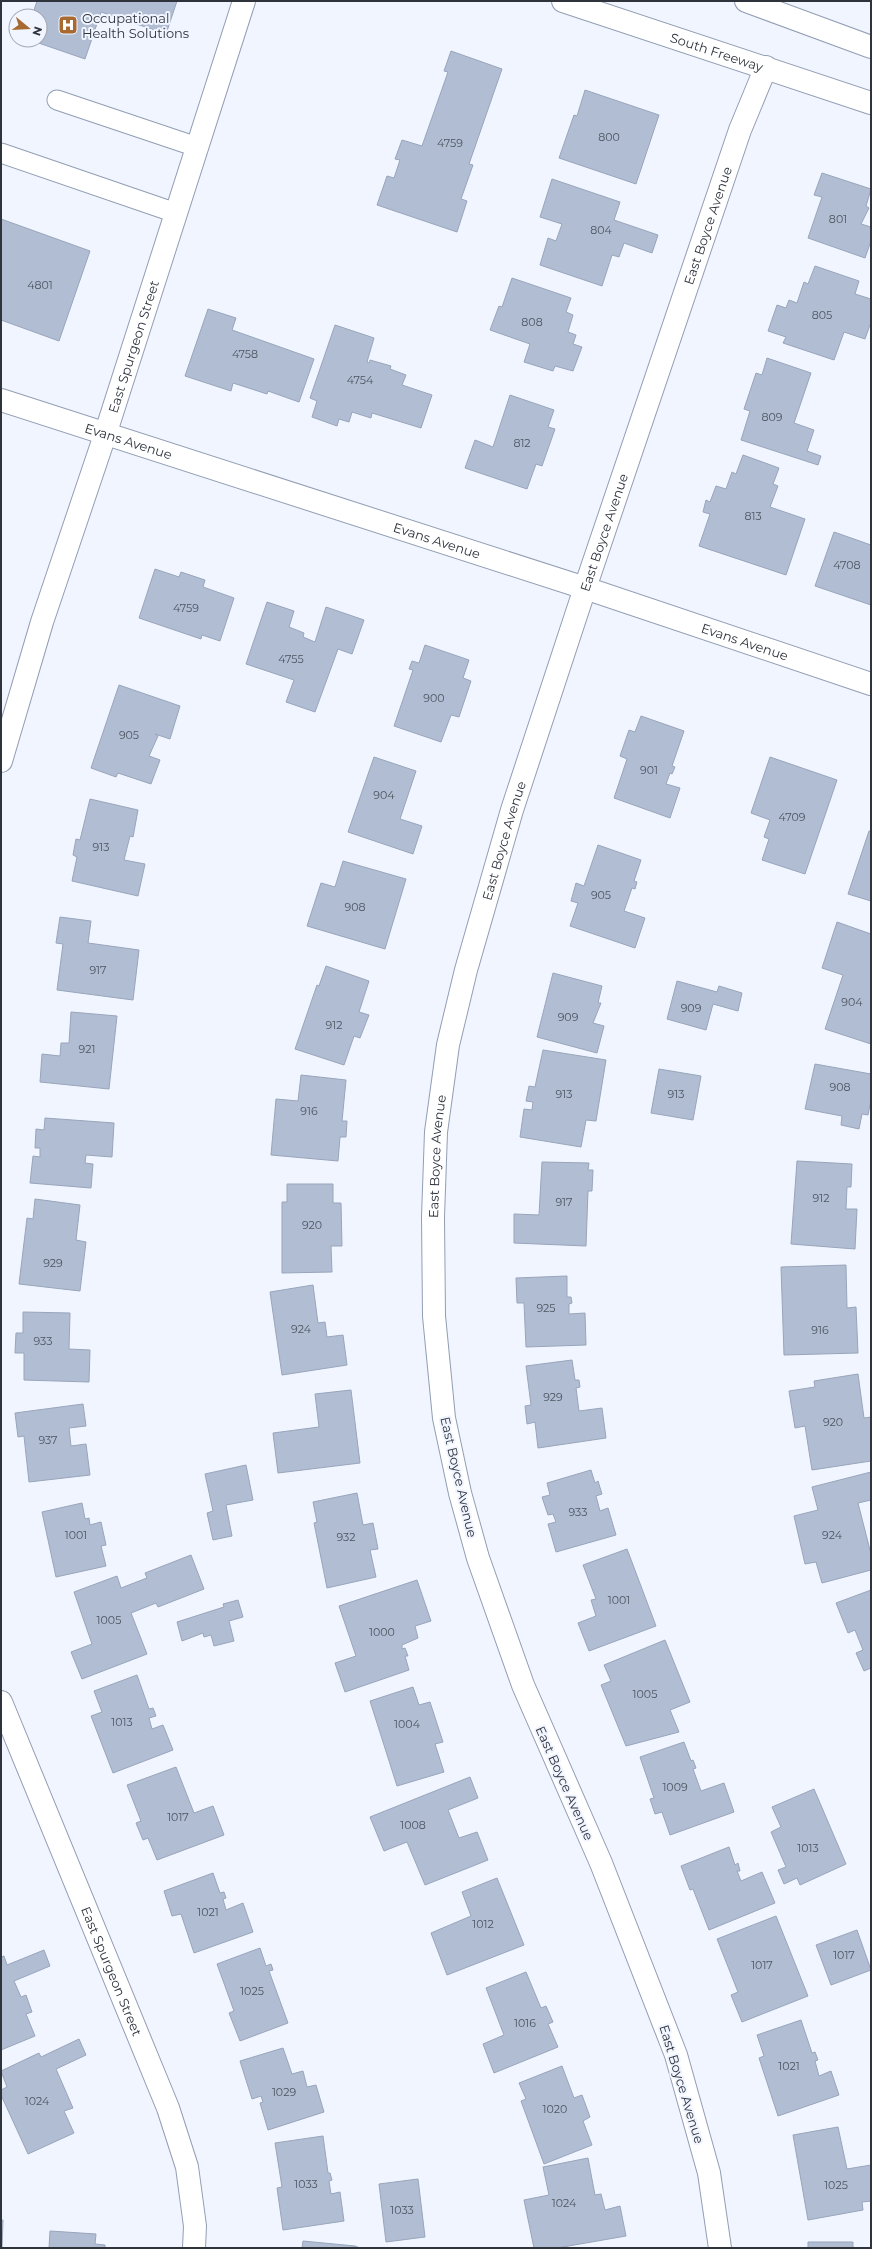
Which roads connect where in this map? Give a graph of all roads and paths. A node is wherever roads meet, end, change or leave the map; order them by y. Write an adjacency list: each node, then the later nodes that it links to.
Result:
1 (244, 1): 8 (main road, East Spurgeon Street)
2 (563, 1): 5 (main road, South Freeway)
3 (746, 1): 4 (main road)
4 (871, 47)
5 (766, 67): 7 (main road, South Freeway); 13 (main road, East Boyce Avenue)
6 (57, 100): 8 (lane)
7 (871, 103)
8 (197, 147): 10 (main road, East Spurgeon Street)
9 (1, 153): 10 (lane)
10 (176, 213): 12 (main road, East Spurgeon Street)
11 (1, 400): 12 (main road, Evans Avenue)
12 (105, 435): 13 (main road, Evans Avenue); 15 (main road, East Spurgeon Street)
13 (585, 588): 14 (main road, Evans Avenue); 18 (main road, East Boyce Avenue)
14 (871, 684)
15 (1, 761)
16 (1, 1702): 17 (main road, East Spurgeon Street)
17 (194, 2248)
18 (720, 2248)

